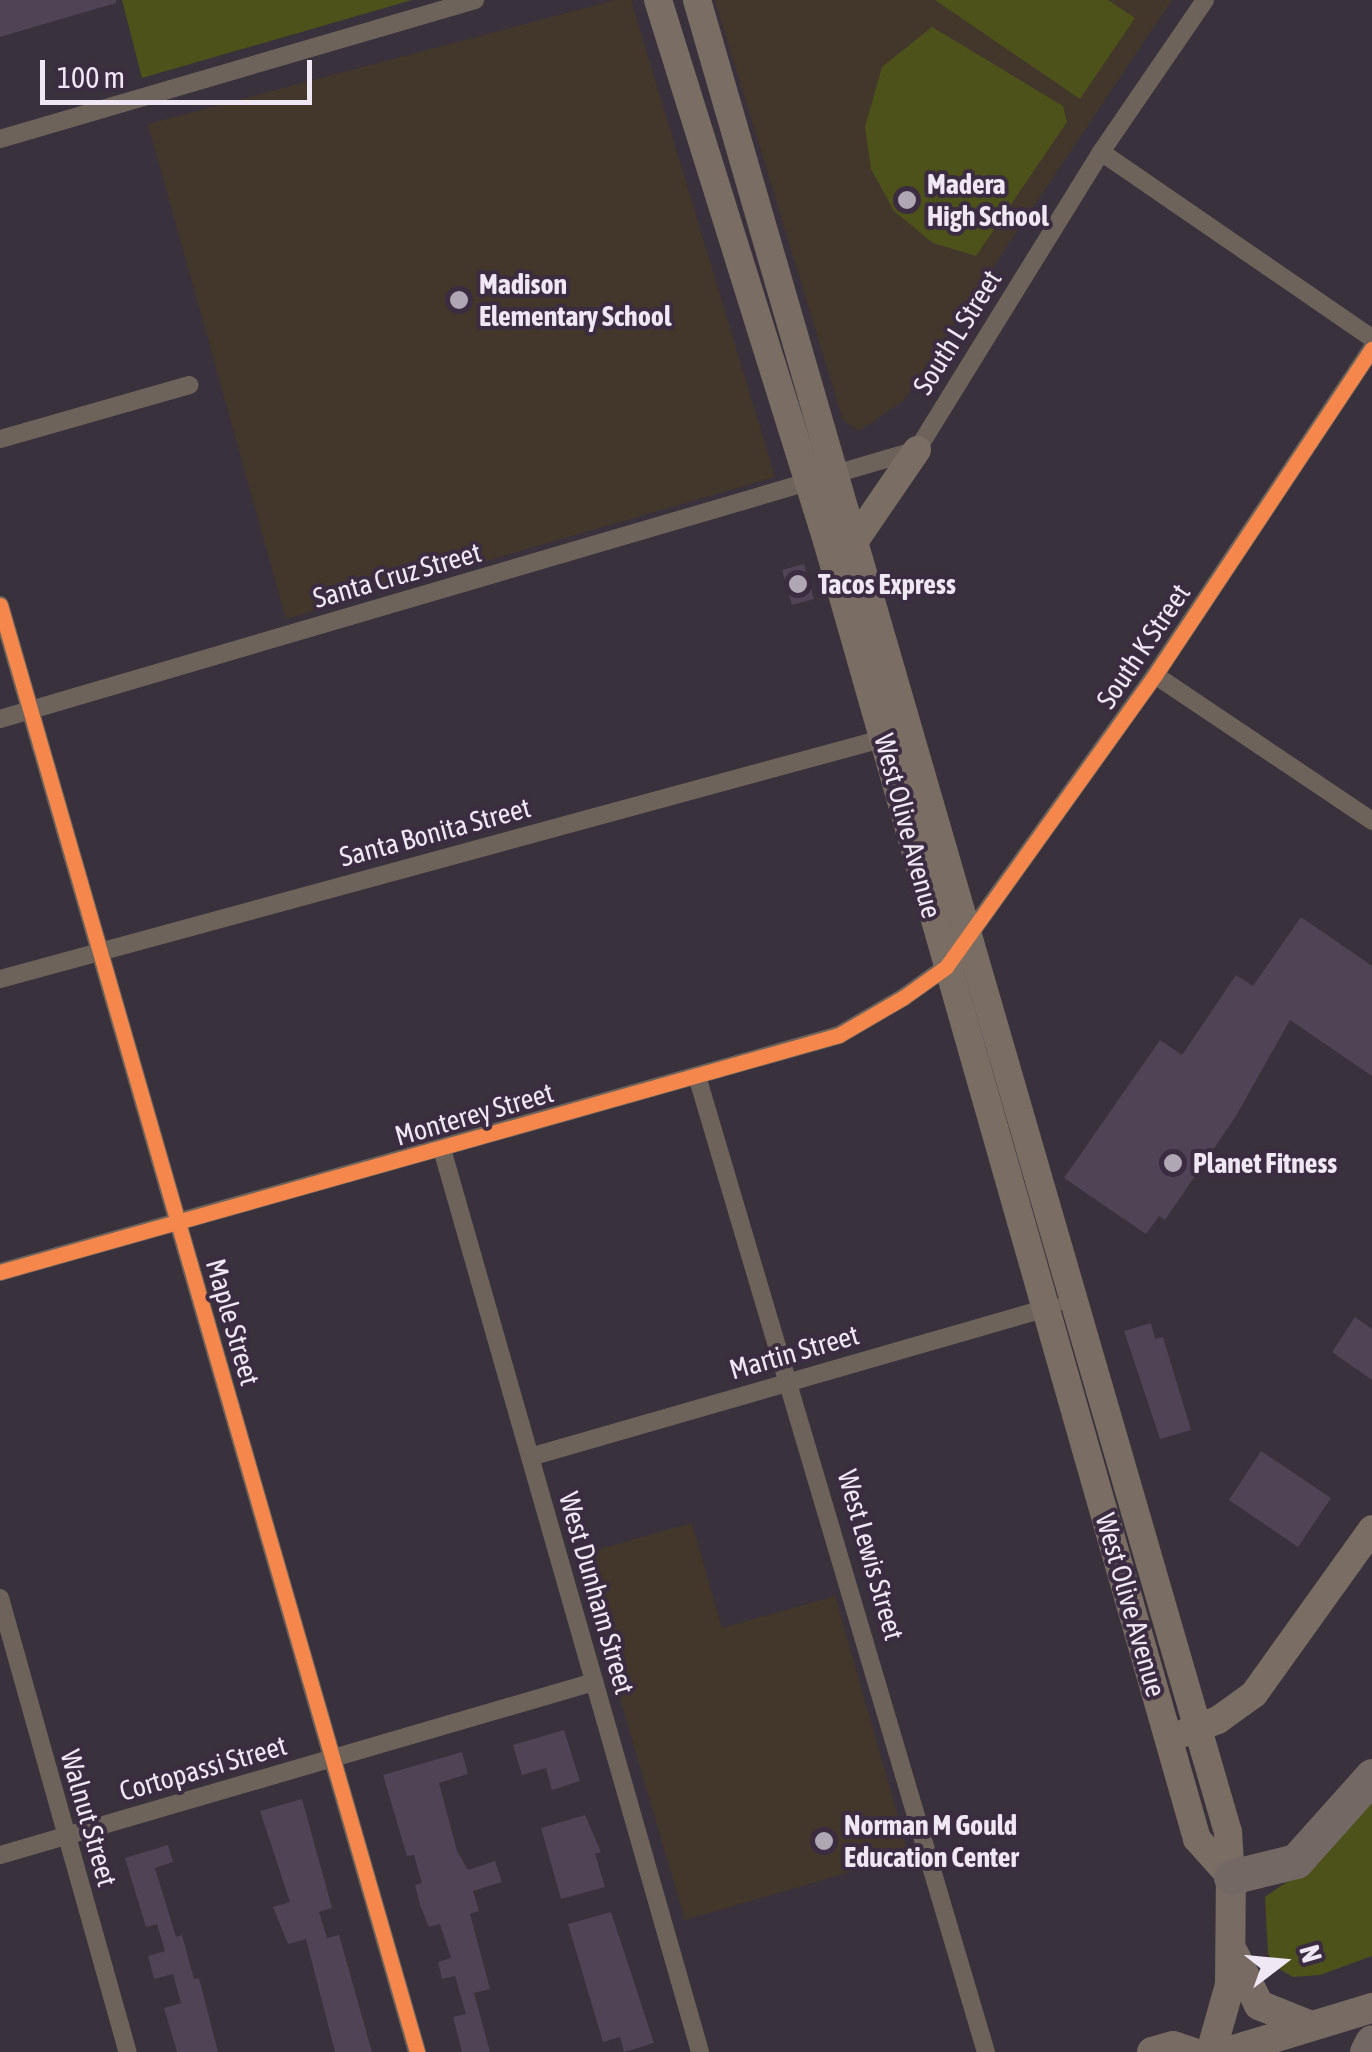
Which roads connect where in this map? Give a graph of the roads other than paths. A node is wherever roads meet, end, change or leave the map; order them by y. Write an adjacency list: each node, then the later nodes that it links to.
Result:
1 (475, 0): 5 (street)
2 (658, 0): 13 (main road, West Olive Avenue)
3 (697, 0): 12 (main road, West Olive Avenue)
4 (1205, 0): 6 (street, South L Street)
5 (0, 138)
6 (1100, 152): 7 (street); 11 (street, South L Street)
7 (1372, 338)
8 (1372, 348): 16 (street, South K Street)
9 (189, 385): 10 (street)
10 (0, 439)
11 (916, 450): 12 (street); 14 (main road)
12 (838, 476): 13 (street); 14 (main road, West Olive Avenue)
13 (810, 484): 17 (street, Santa Cruz Street); 19 (main road, West Olive Avenue)
14 (856, 540): 21 (main road, West Olive Avenue)
15 (0, 606): 17 (street, Maple Street)
16 (1156, 675): 20 (street); 21 (street, South K Street)
17 (30, 710): 18 (street, Santa Cruz Street); 22 (street, Maple Street)
18 (0, 718)
19 (885, 738): 22 (street, Santa Bonita Street); 23 (main road, West Olive Avenue)
20 (1372, 821)
21 (970, 934): 23 (street, South K Street); 29 (main road, West Olive Avenue)
22 (100, 951): 24 (street, Santa Bonita Street); 27 (street, Maple Street)
23 (946, 967): 25 (street, Monterey Street); 30 (main road, West Olive Avenue)
24 (0, 979)
25 (697, 1076): 26 (street, Monterey Street); 31 (street, West Lewis Street)
26 (442, 1149): 27 (street, Monterey Street); 32 (street, West Dunham Street)
27 (178, 1220): 28 (street, Monterey Street); 38 (street, Maple Street)
28 (0, 1272)
29 (1073, 1301): 30 (street, Martin Street); 36 (main road, West Olive Avenue)
30 (1044, 1309): 31 (street, Martin Street); 37 (main road, West Olive Avenue)
31 (792, 1380): 32 (street, Martin Street); 50 (street, West Lewis Street)
32 (530, 1457): 35 (street, West Dunham Street)
33 (1372, 1529): 36 (main road)
34 (0, 1598): 40 (street, Walnut Street)
35 (594, 1682): 38 (street, Cortopassi Street); 49 (street, West Dunham Street)
36 (1198, 1729): 37 (main road); 42 (main road, West Olive Avenue)
37 (1168, 1738): 42 (main road, West Olive Avenue)
38 (329, 1760): 40 (street, Cortopassi Street); 48 (street, Maple Street)
39 (1372, 1776): 42 (highway)
40 (66, 1836): 41 (street, Cortopassi Street); 47 (street, Walnut Street)
41 (0, 1855)
42 (1230, 1877): 43 (main road, West Olive Avenue)
43 (1233, 1951): 45 (main road); 53 (main road, West Olive Avenue)
44 (1372, 2008): 45 (main road)
45 (1312, 2026): 54 (main road)
46 (1372, 2042): 55 (highway)
47 (128, 2052)
48 (417, 2052)
49 (700, 2052)
50 (986, 2052)
51 (1152, 2052): 52 (main road)
52 (1192, 2052)
53 (1211, 2052)
54 (1228, 2052)
55 (1368, 2052)

